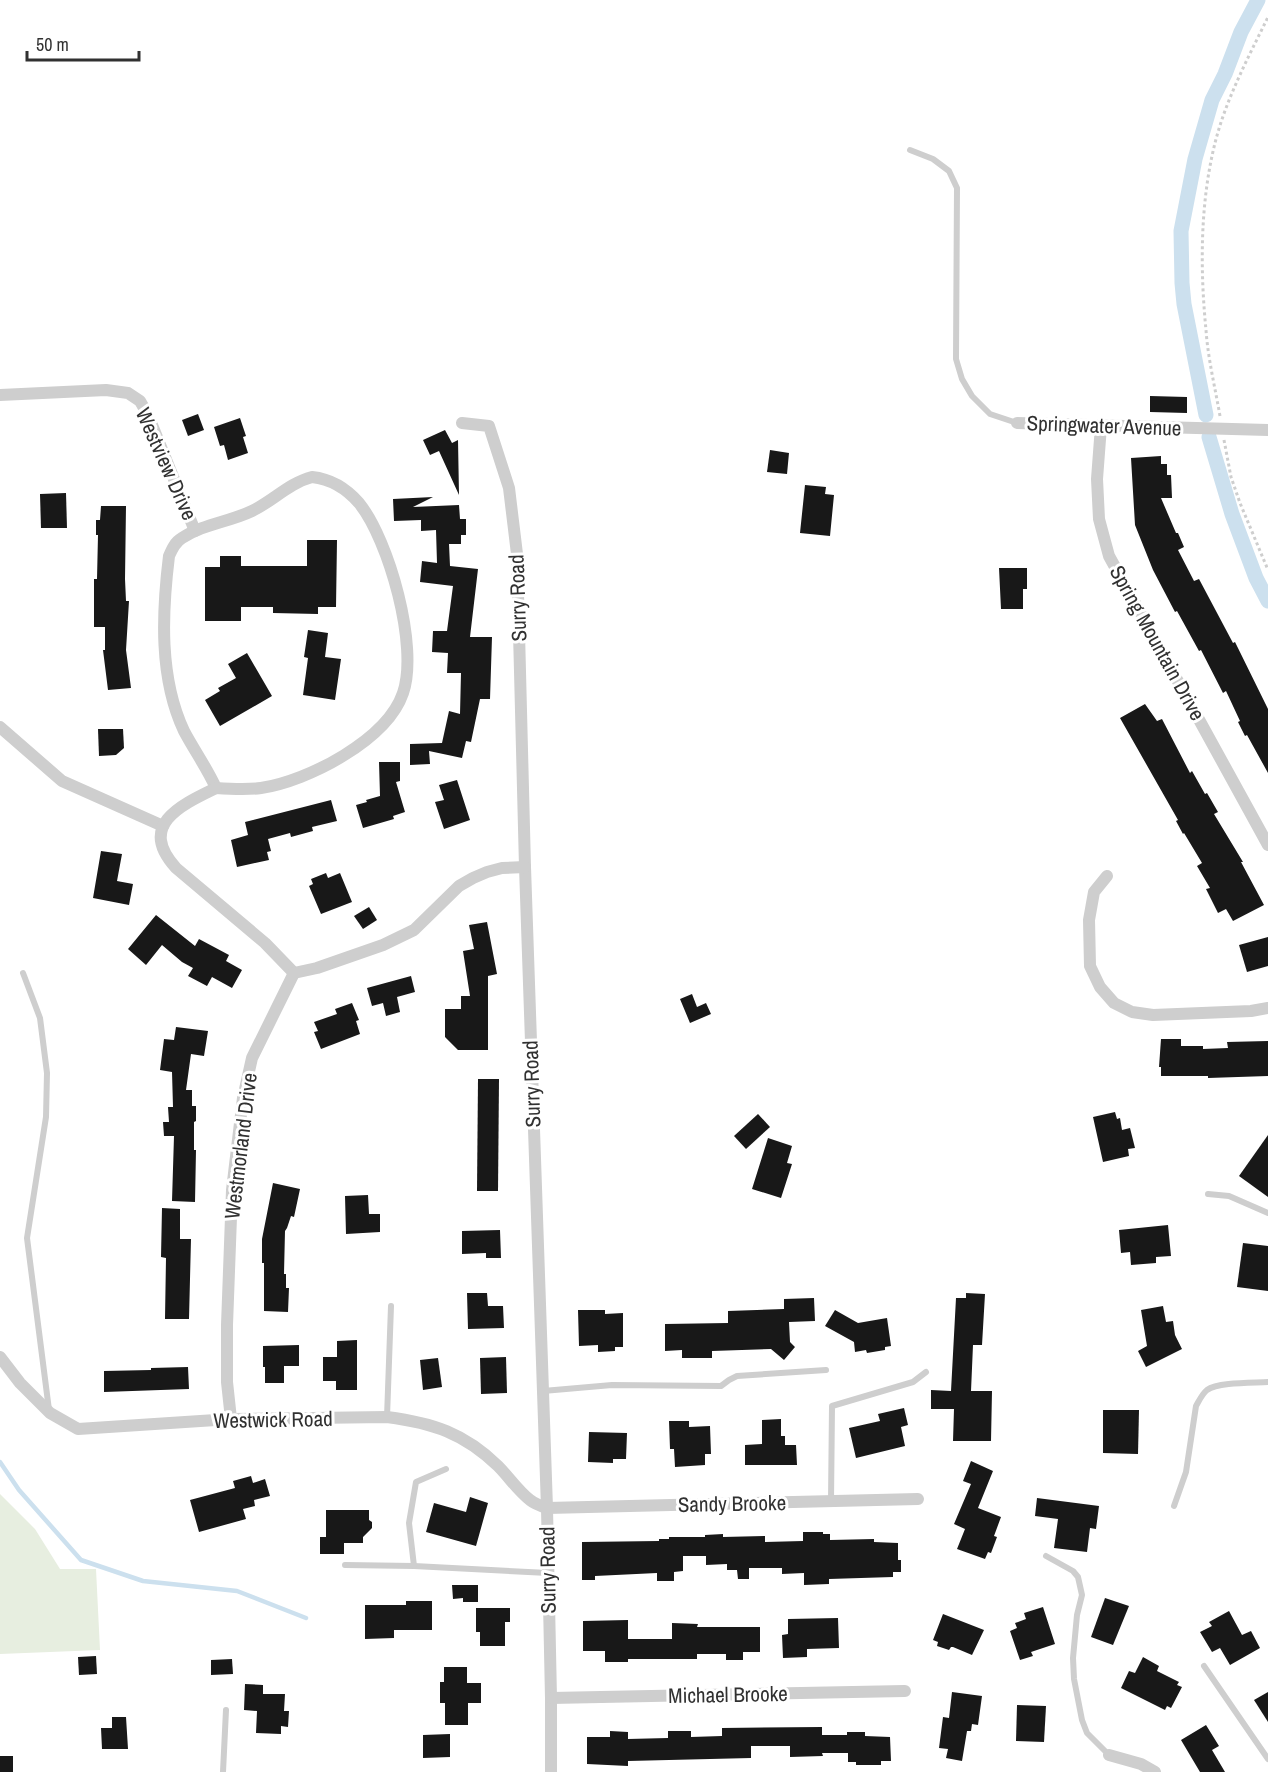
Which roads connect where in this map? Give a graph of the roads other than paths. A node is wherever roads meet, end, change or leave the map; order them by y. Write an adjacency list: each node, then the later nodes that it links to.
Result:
1 (910, 150): 4 (lane, Springwater Avenue)
2 (0, 395): 7 (street, Westview Drive)
3 (462, 423): 12 (street, Surry Road)
4 (1017, 423): 5 (street, Springwater Avenue)
5 (1101, 426): 6 (street, Springwater Avenue); 11 (street, Spring Mountain Drive)
6 (1268, 430)
7 (195, 531): 9 (street, Westview Drive); 9 (street)
8 (0, 727): 10 (street)
9 (216, 788): 10 (street)
10 (163, 826): 15 (street)
11 (1268, 845)
12 (525, 867): 15 (street); 24 (street, Surry Road)
13 (1107, 876): 16 (street)
14 (23, 973): 25 (lane)
15 (294, 973): 27 (street, Westmorland Drive)
16 (1268, 1008)
17 (1208, 1194): 18 (lane)
18 (1268, 1213)
19 (391, 1306): 26 (lane)
20 (0, 1357): 25 (street, Westwick Road)
21 (826, 1370): 24 (lane)
22 (926, 1372): 30 (lane)
23 (1268, 1382): 31 (lane)
24 (543, 1391): 32 (street, Surry Road)
25 (50, 1413): 27 (street, Westwick Road)
26 (387, 1418): 27 (street, Westwick Road); 32 (street, Westwick Road)
27 (231, 1419)
28 (446, 1469): 35 (lane)
29 (918, 1499): 30 (street, Sandy Brooke)
30 (831, 1501): 32 (street, Sandy Brooke)
31 (1174, 1506)
32 (546, 1508): 36 (street, Surry Road)
33 (1046, 1556): 41 (lane)
34 (345, 1566): 35 (lane)
35 (414, 1566): 36 (lane)
36 (548, 1573): 39 (street, Surry Road)
37 (1204, 1666): 42 (lane)
38 (905, 1691): 39 (street, Michael Brooke)
39 (551, 1698): 44 (street, Surry Road)
40 (226, 1710): 43 (lane)
41 (1109, 1755): 45 (street)
42 (1268, 1759)
43 (223, 1772)
44 (551, 1772)
45 (1155, 1772)

